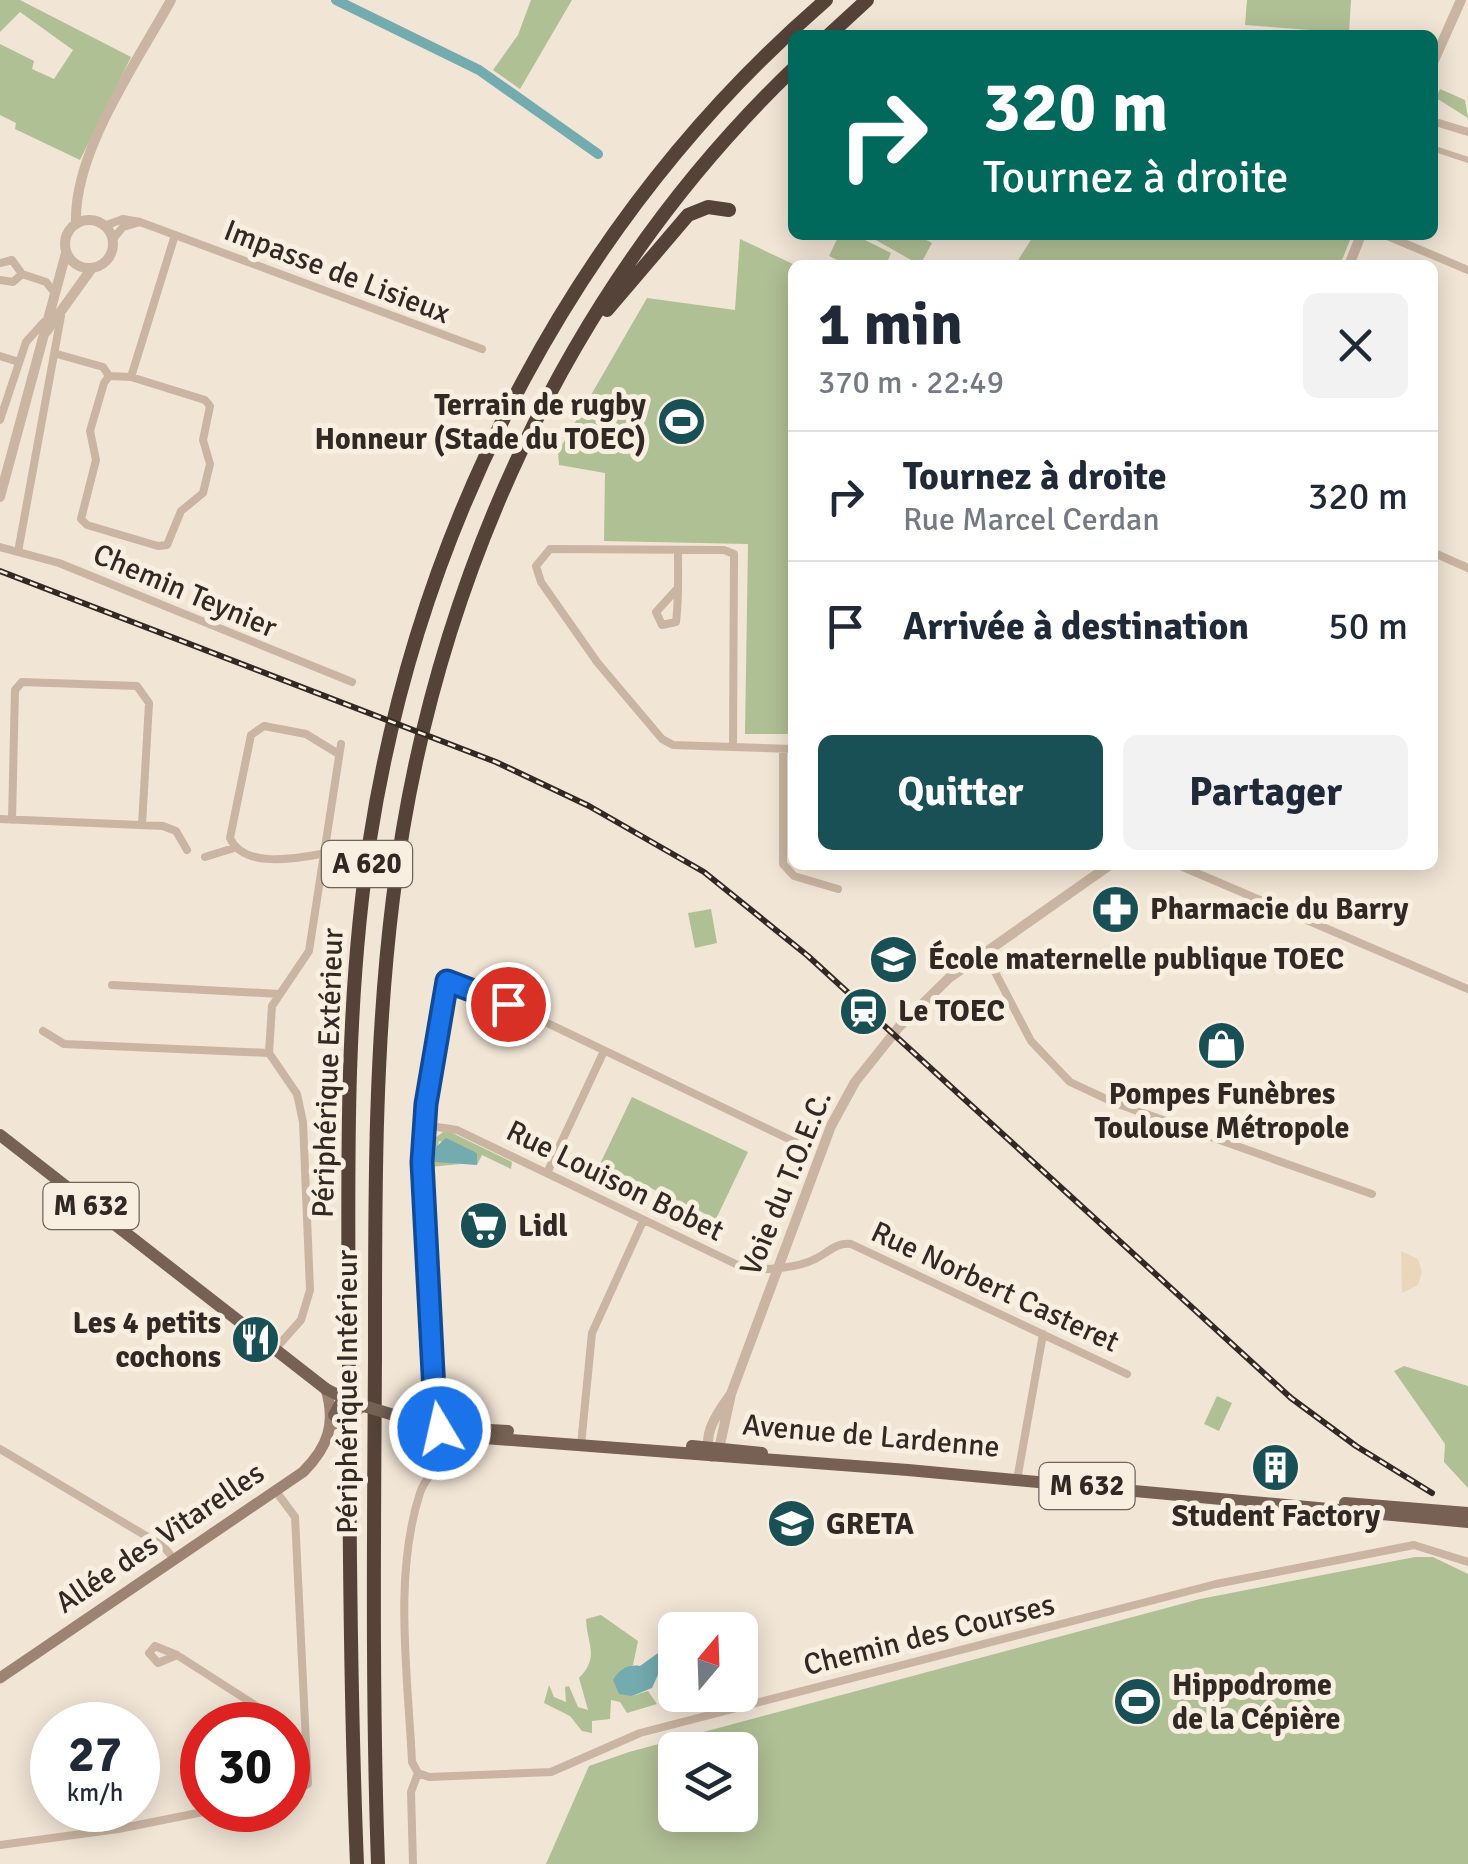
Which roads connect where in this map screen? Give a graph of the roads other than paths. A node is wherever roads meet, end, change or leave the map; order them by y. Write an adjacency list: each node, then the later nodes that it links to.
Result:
1 (170, 0): 15 (street)
2 (826, 0): 5 (highway, Périphérique Extérieur / A 620)
3 (1461, 0): 9 (street)
4 (862, 4): 6 (highway); 7 (highway)
5 (795, 30)
6 (834, 30)
7 (844, 30)
8 (788, 36): 102 (highway, Périphérique Extérieur / A 620)
9 (1438, 52)
10 (788, 74): 34 (highway, Périphérique Intérieur / A 620)
11 (1438, 123): 12 (street)
12 (1468, 132)
13 (1438, 150): 14 (street)
14 (1468, 160)
15 (79, 190): 17 (street); 19 (street)
16 (729, 210): 34 (highway)
17 (90, 220): 19 (street); 20 (street)
18 (140, 222): 20 (street); 21 (street, Impasse de Lisieux); 22 (street)
19 (76, 224): 24 (street)
20 (104, 226): 22 (street)
21 (175, 235): 36 (street, Impasse de Lisieux); 41 (street)
22 (112, 239): 26 (street)
23 (1397, 240): 27 (street)
24 (66, 252): 26 (street); 29 (street)
25 (0, 263): 28 (street)
26 (92, 268): 32 (street)
27 (1468, 270)
28 (22, 274): 30 (street); 31 (street)
29 (61, 276): 31 (street); 32 (street)
30 (0, 280)
31 (46, 282): 32 (street)
32 (61, 296): 33 (street); 35 (street); 37 (street)
33 (44, 322): 35 (street); 39 (street)
34 (588, 328): 103 (highway, Périphérique Intérieur / A 620)
35 (39, 346): 43 (street)
36 (482, 349)
37 (57, 354): 40 (street); 46 (street)
38 (0, 356): 39 (street)
39 (18, 362): 42 (street)
40 (109, 376): 41 (street); 41 (street)
41 (131, 378)
42 (0, 420)
43 (0, 497)
44 (0, 547): 46 (street, Chemin Teynier)
45 (678, 550): 49 (street); 51 (street); 51 (street)
46 (14, 551): 50 (street, Chemin Teynier)
47 (1438, 557): 48 (street)
48 (1463, 566)
49 (678, 588): 49 (street)
50 (352, 682)
51 (733, 747): 52 (street)
52 (788, 749): 62 (street)
53 (0, 820): 54 (street)
54 (12, 820): 55 (street); 55 (street)
55 (142, 825): 57 (street)
56 (234, 848): 58 (street); 58 (street); 59 (street)
57 (187, 850)
58 (321, 854): 66 (street)
59 (205, 857)
60 (1104, 870): 63 (street, Voie du T.O.E.C.)
61 (1190, 870): 65 (street)
62 (838, 889)
63 (984, 950): 74 (street); 77 (street, Voie du T.O.E.C.)
64 (112, 985): 66 (street)
65 (1468, 990)
66 (280, 994): 69 (street)
67 (43, 1031): 69 (street)
68 (604, 1052): 70 (street); 72 (street); 73 (street)
69 (269, 1053): 79 (street)
70 (424, 1125): 73 (street, Rue Louison Bobet); 84 (street)
71 (0, 1135): 79 (main road, Avenue de Lardenne / M 632)
72 (795, 1142)
73 (547, 1173): 75 (street, Rue Louison Bobet)
74 (1372, 1194)
75 (643, 1221): 77 (street, Rue Louison Bobet); 85 (street)
76 (842, 1243): 77 (street, Rue Louison Bobet); 78 (street, Rue Norbert Casteret)
77 (779, 1266): 87 (street, Voie du T.O.E.C.)
78 (1043, 1334): 80 (street, Rue Norbert Casteret); 89 (street)
79 (276, 1348): 81 (main road, Avenue de Lardenne / M 632)
80 (1127, 1374)
81 (326, 1389): 82 (main road, Avenue de Lardenne, bridge); 83 (main road, bridge)
82 (357, 1404): 83 (main road, bridge); 84 (main road, Avenue de Lardenne, bridge)
83 (333, 1420): 90 (main road, Allée des Vitarelles)
84 (453, 1433): 85 (main road, Avenue de Lardenne / M 632); 88 (street); 88 (street)
85 (582, 1441): 87 (main road, Avenue de Lardenne / M 632)
86 (0, 1449): 93 (street)
87 (712, 1451): 89 (main road, Avenue de Lardenne / M 632)
88 (439, 1468): 99 (street)
89 (1017, 1477): 91 (main road, Avenue de Lardenne / M 632); 92 (main road, Avenue de Lardenne / M 632)
90 (275, 1490): 93 (main road, Allée des Vitarelles); 98 (street)
91 (1462, 1512)
92 (1468, 1522)
93 (174, 1559): 96 (main road, Allée des Vitarelles)
94 (1468, 1562): 99 (street, Chemin des Courses)
95 (177, 1655): 97 (street)
96 (0, 1678)
97 (251, 1702)
98 (304, 1702)
99 (418, 1772): 104 (street)
100 (180, 1817): 101 (street)
101 (0, 1845)
102 (357, 1864)
103 (378, 1864)
104 (413, 1864)

